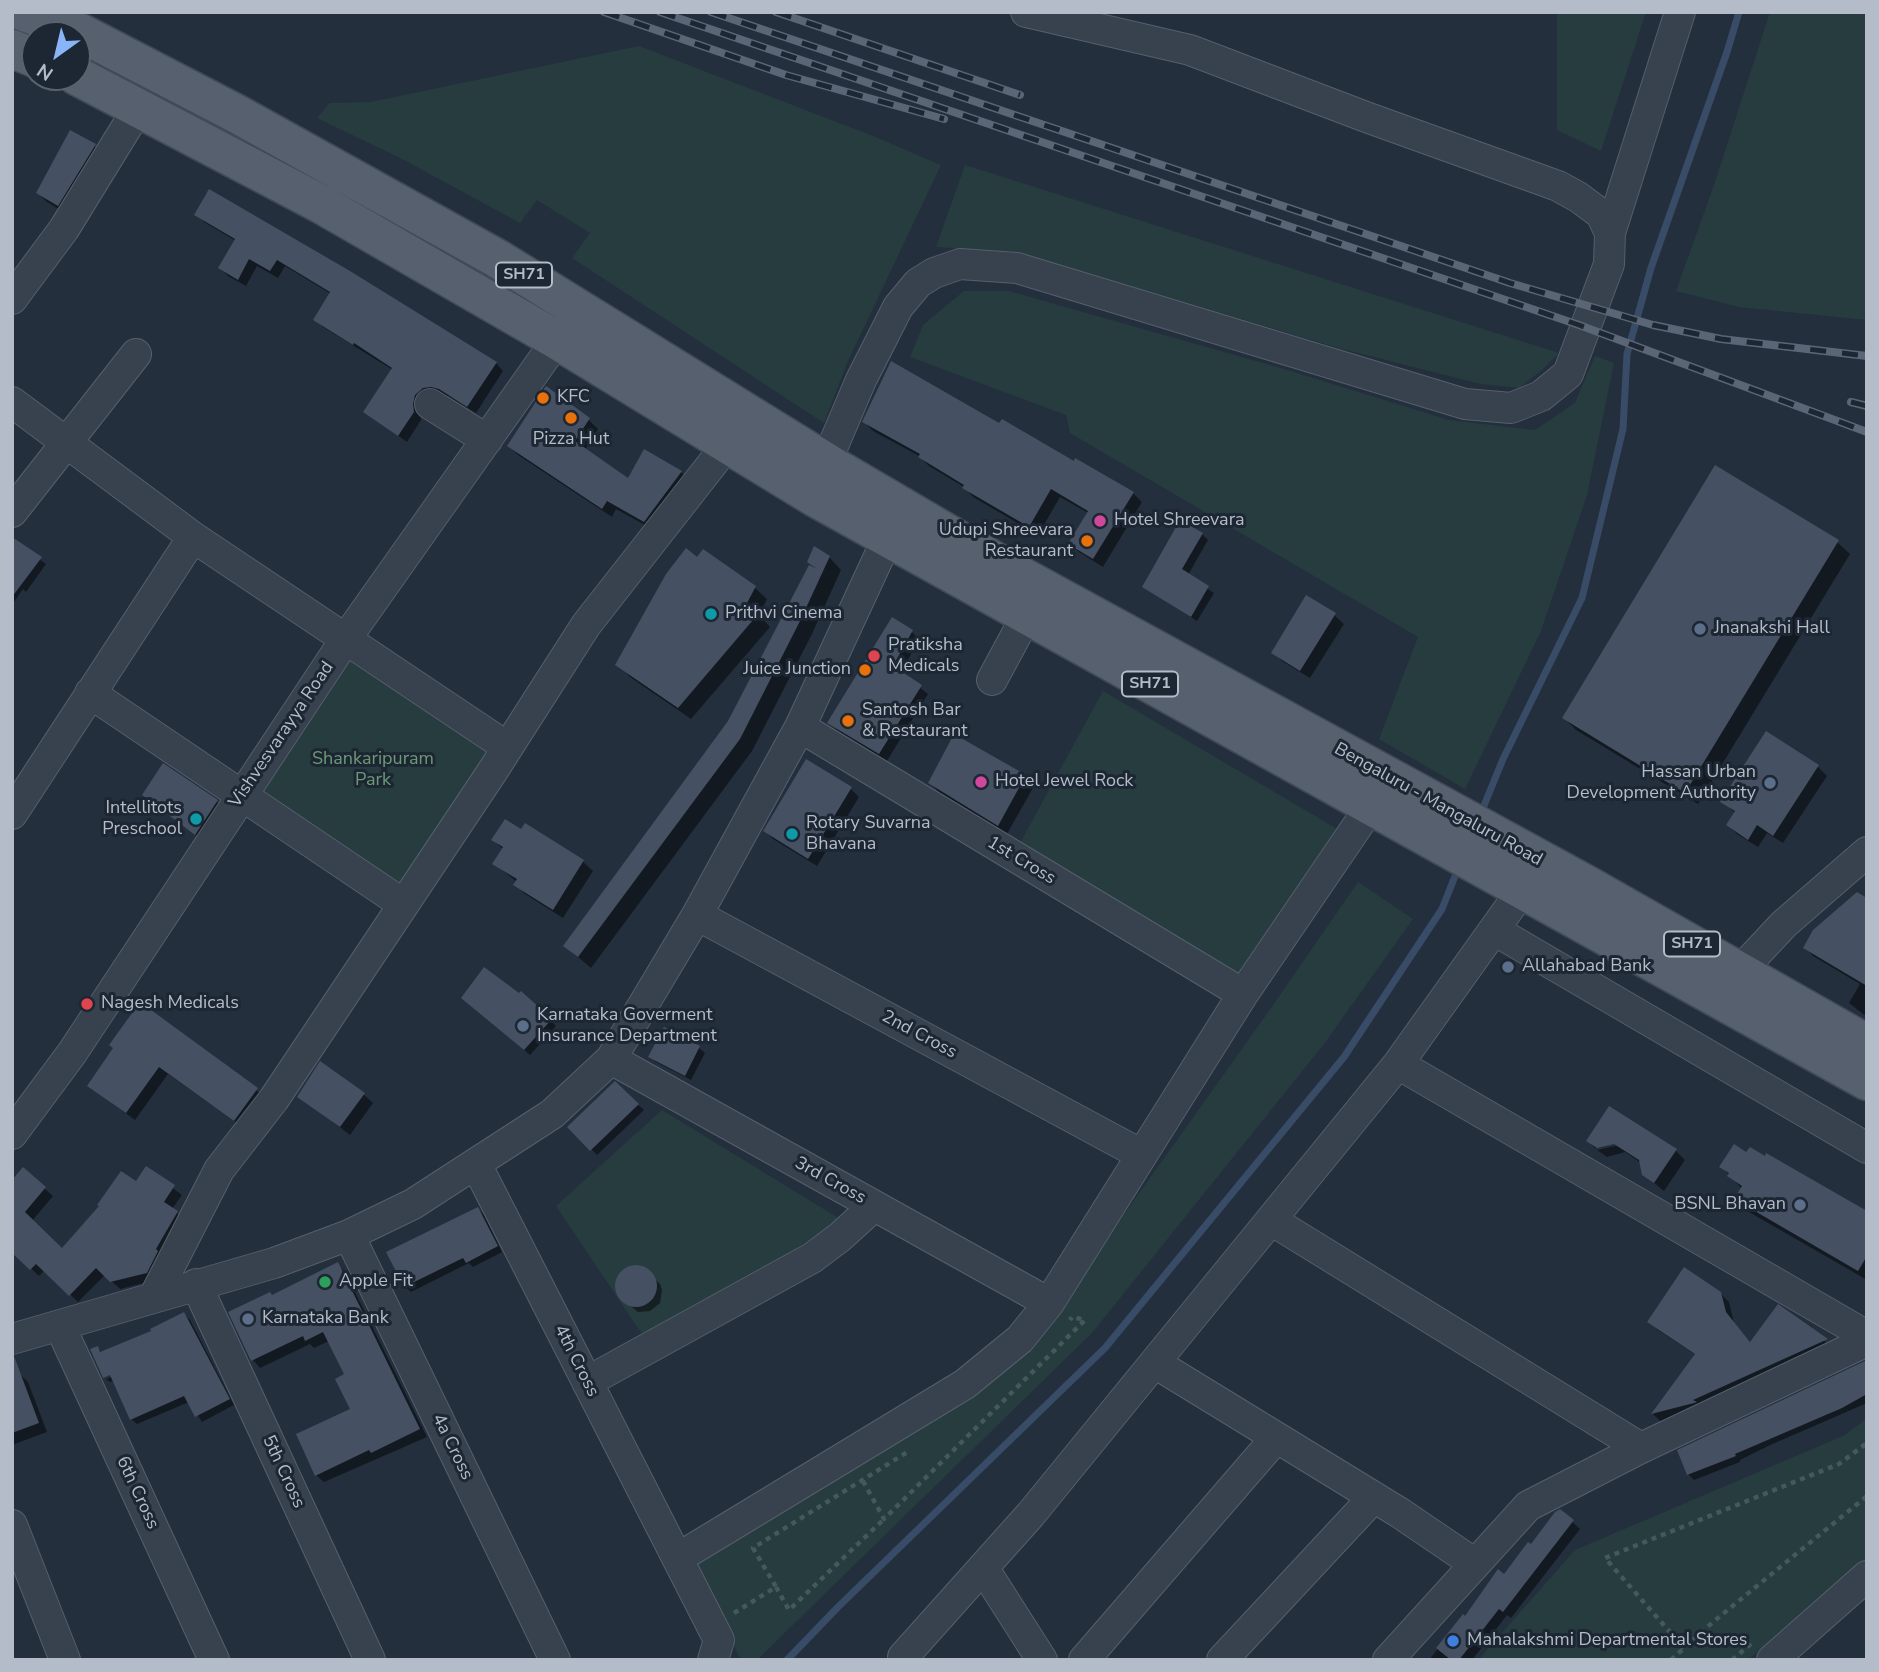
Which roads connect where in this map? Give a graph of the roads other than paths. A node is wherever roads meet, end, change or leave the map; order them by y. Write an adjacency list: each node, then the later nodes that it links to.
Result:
1 (24, 12): 8 (main road, SH71)
2 (1026, 12): 6 (street)
3 (1680, 12): 6 (street)
4 (91, 83): 5 (main road, SH71)
5 (139, 107): 7 (street); 9 (main road, SH71)
6 (1610, 233): 16 (street)
7 (12, 299)
8 (579, 308): 9 (main road); 16 (main road, SH71)
9 (557, 340): 13 (street, Vishvesvarayya Road); 15 (main road, SH71)
10 (136, 354): 14 (street)
11 (12, 402): 14 (street)
12 (430, 404): 13 (street)
13 (487, 440): 21 (street, Vishvesvarayya Road)
14 (67, 443): 17 (street); 19 (street)
15 (727, 445): 16 (main road, SH71); 25 (street)
16 (819, 479): 18 (main road, SH71)
17 (12, 512)
18 (895, 522): 20 (main road, Bengaluru - Mangaluru Road / SH71); 24 (street); 28 (main road, Bengaluru - Mangaluru Road / SH71)
19 (193, 537): 21 (street); 23 (street)
20 (1027, 615): 22 (street); 27 (main road, Bengaluru - Mangaluru Road / SH71)
21 (345, 640): 25 (street); 26 (street, Vishvesvarayya Road)
22 (992, 680)
23 (90, 693): 26 (street); 29 (street)
24 (800, 727): 33 (street); 36 (street, 1st Cross)
25 (507, 747): 32 (street)
26 (242, 796): 32 (street); 41 (street, Vishvesvarayya Road)
27 (1371, 806): 28 (main road, Bengaluru - Mangaluru Road / SH71); 36 (street)
28 (1418, 812): 31 (main road, SH71)
29 (12, 814)
30 (1866, 852): 35 (street)
31 (1520, 868): 34 (street); 35 (main road, Bengaluru - Mangaluru Road / SH71); 40 (main road, Bengaluru - Mangaluru Road / SH71)
32 (403, 904): 49 (street)
33 (697, 915): 38 (street); 43 (street, 2nd Cross)
34 (1494, 930): 39 (street); 42 (street)
35 (1740, 971): 37 (main road, Bengaluru - Mangaluru Road / SH71)
36 (1243, 994): 43 (street)
37 (1867, 1044)
38 (611, 1059): 44 (street); 45 (street, 3rd Cross)
39 (1398, 1064): 46 (street); 52 (street)
40 (1867, 1081)
41 (12, 1133)
42 (1867, 1148)
43 (1142, 1155): 50 (street)
44 (476, 1164): 47 (street); 56 (street, 4th Cross)
45 (874, 1206): 50 (street, 3rd Cross); 56 (street)
46 (1271, 1220): 55 (street); 58 (street)
47 (349, 1234): 48 (street); 69 (street, 4a Cross)
48 (196, 1284): 49 (street); 68 (street, 5th Cross)
49 (154, 1297): 51 (street)
50 (1056, 1314): 61 (street)
51 (60, 1326): 53 (street); 67 (street, 6th Cross)
52 (1867, 1336)
53 (12, 1339)
54 (1867, 1341): 58 (street)
55 (1155, 1363): 57 (street); 63 (street)
56 (587, 1382): 61 (street, 4th Cross)
57 (1276, 1437): 59 (street); 72 (street)
58 (1641, 1448): 62 (street)
59 (1374, 1497): 62 (street); 73 (street)
60 (12, 1525): 66 (street)
61 (678, 1558): 70 (street, 4th Cross)
62 (1475, 1564): 74 (street)
63 (984, 1569): 65 (street); 71 (street)
64 (1867, 1576): 75 (street)
65 (903, 1659)
66 (65, 1660)
67 (214, 1660)
68 (370, 1660)
69 (555, 1660)
70 (713, 1660)
71 (1042, 1660)
72 (1084, 1660)
73 (1222, 1660)
74 (1388, 1660)
75 (1772, 1660)

